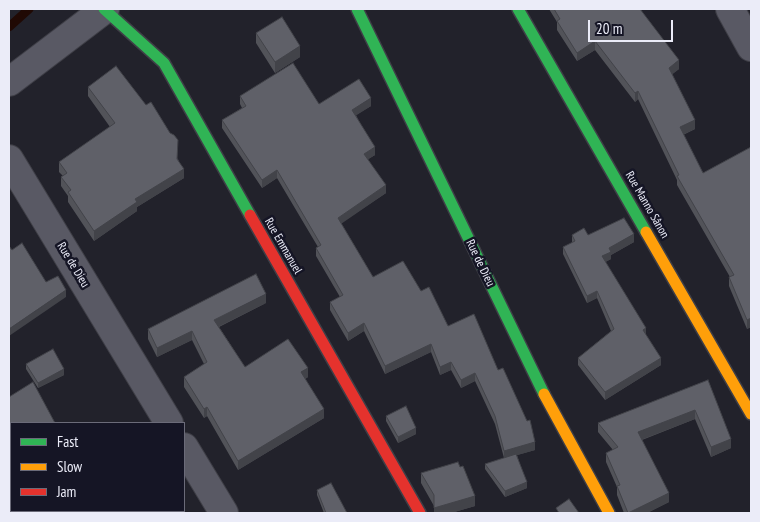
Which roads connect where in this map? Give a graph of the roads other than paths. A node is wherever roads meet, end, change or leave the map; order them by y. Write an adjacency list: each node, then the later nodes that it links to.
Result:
1 (105, 9): 6 (street); 12 (street, Rue Emmanuel)
2 (357, 9): 13 (street, Rue de Dieu)
3 (518, 9): 8 (street, Rue Manno Sânon)
4 (730, 9): 5 (street)
5 (751, 47)
6 (9, 82)
7 (9, 158): 9 (street, Rue de Dieu)
8 (751, 414)
9 (168, 422)
10 (185, 449): 11 (street)
11 (224, 513)
12 (420, 513)
13 (609, 513)

